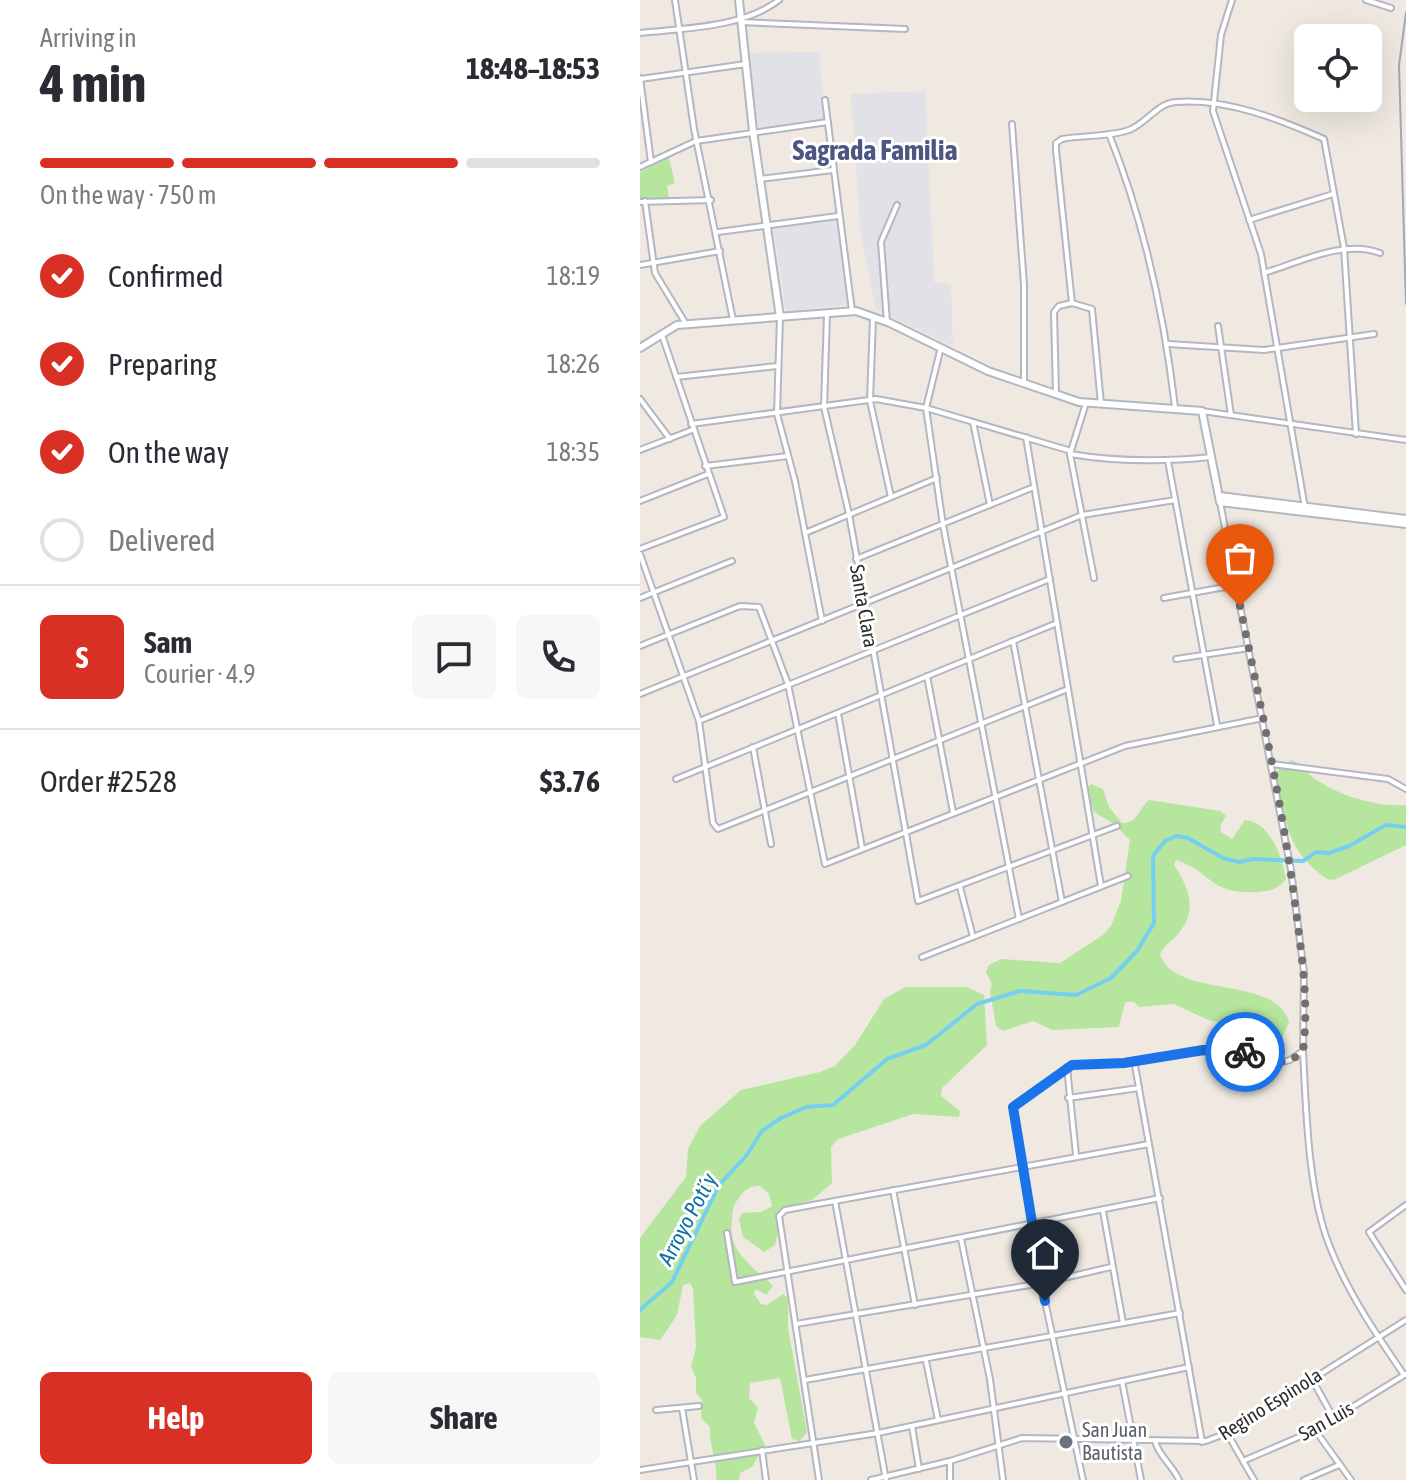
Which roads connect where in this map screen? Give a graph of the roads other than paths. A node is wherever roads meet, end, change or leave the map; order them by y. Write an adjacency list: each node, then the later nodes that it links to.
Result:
1 (675, 0): 8 (street)
2 (739, 0): 7 (main road)
3 (779, 0): 7 (street)
4 (1232, 0): 15 (street)
5 (1366, 0): 6 (street)
6 (1391, 8)
7 (741, 20): 8 (street); 9 (street); 11 (main road)
8 (678, 28): 10 (street); 12 (street)
9 (905, 29)
10 (640, 33)
11 (746, 64): 12 (street); 18 (main road)
12 (685, 72): 13 (street); 20 (street)
13 (640, 78): 21 (street)
14 (825, 100): 16 (street)
15 (1214, 105): 19 (street); 25 (street); 30 (street)
16 (828, 122): 18 (street); 23 (street)
17 (1012, 124): 58 (street)
18 (753, 131): 20 (street); 24 (main road)
19 (1109, 134): 39 (street); 51 (street)
20 (696, 141): 21 (street); 26 (street)
21 (651, 162): 22 (street)
22 (640, 167)
23 (834, 170): 24 (street); 29 (street)
24 (760, 179): 31 (main road)
25 (1333, 194): 30 (street); 33 (street)
26 (711, 200): 27 (street); 32 (street)
27 (642, 201): 36 (street)
28 (897, 205): 45 (street)
29 (839, 216): 31 (street); 41 (street)
30 (1249, 220): 38 (street)
31 (767, 223): 32 (street); 43 (main road)
32 (718, 232): 34 (street)
33 (1344, 248): 35 (street); 38 (street); 50 (street)
34 (720, 251): 36 (street); 44 (street)
35 (1380, 253)
36 (653, 262): 37 (street); 46 (street)
37 (640, 265)
38 (1264, 273): 54 (street)
39 (1072, 303): 59 (street); 63 (street)
40 (827, 311): 41 (main road); 43 (main road); 64 (street, Santa Clara)
41 (852, 311): 42 (main road)
42 (873, 316): 45 (main road); 61 (street)
43 (780, 317): 44 (main road); 56 (street)
44 (734, 321): 46 (main road)
45 (887, 322): 55 (main road)
46 (686, 324): 48 (main road)
47 (1218, 326): 53 (street)
48 (661, 332): 52 (main road); 57 (street)
49 (1374, 334): 50 (street)
50 (1350, 337): 54 (street); 73 (street)
51 (1168, 344): 53 (street); 65 (street)
52 (641, 345)
53 (1221, 347): 54 (street); 69 (street)
54 (1278, 349): 71 (street)
55 (940, 351): 58 (main road); 66 (street)
56 (777, 366): 57 (street); 68 (street)
57 (675, 377): 72 (street)
58 (1024, 383): 59 (main road)
59 (1056, 395): 62 (main road)
60 (640, 399): 75 (street)
61 (870, 401): 64 (street); 66 (street); 86 (street)
62 (1086, 403): 63 (main road); 78 (street)
63 (1101, 404): 65 (main road)
64 (824, 407): 68 (street); 92 (street, Santa Clara)
65 (1175, 407): 67 (main road)
66 (926, 408): 70 (street); 84 (street)
67 (1202, 411): 69 (street); 80 (main road)
68 (777, 414): 72 (street); 79 (street)
69 (1231, 415): 71 (street)
70 (973, 422): 74 (street); 90 (street)
71 (1290, 424): 73 (street); 91 (street)
72 (692, 427): 75 (street); 82 (street)
73 (1356, 434): 76 (street)
74 (1026, 437): 78 (street); 85 (street)
75 (670, 439): 77 (street)
76 (1406, 440)
77 (640, 450)
78 (1070, 454): 81 (street); 93 (street)
79 (788, 456): 82 (street); 97 (street)
80 (1211, 457): 81 (street); 87 (main road)
81 (1168, 461): 88 (street)
82 (705, 466): 83 (street)
83 (708, 474): 89 (street); 98 (street)
84 (937, 478): 86 (street); 95 (street)
85 (1034, 487): 90 (street); 96 (street)
86 (891, 497): 92 (street)
87 (1220, 499): 91 (main road); 94 (main road); 104 (street)
88 (1175, 500): 93 (street); 106 (street)
89 (640, 501)
90 (990, 505): 95 (street)
91 (1305, 508): 94 (main road)
92 (849, 514): 97 (street); 99 (street, Santa Clara)
93 (1082, 515): 96 (street); 102 (street)
94 (1406, 521)
95 (943, 525): 99 (street); 101 (street)
96 (1042, 532): 101 (street); 103 (street)
97 (805, 533): 111 (street)
98 (640, 552): 105 (street)
99 (856, 559): 109 (street, Santa Clara)
100 (732, 561): 105 (street)
101 (952, 568): 109 (street); 110 (street)
102 (1094, 578)
103 (1050, 579): 110 (street); 112 (street)
104 (1236, 585): 106 (street); 117 (street)
105 (654, 592): 107 (street); 113 (street)
106 (1192, 593): 108 (street); 119 (street)
107 (640, 598)
108 (1164, 598)
109 (864, 603): 111 (street); 118 (street, Santa Clara)
110 (959, 613): 118 (street); 121 (street)
111 (822, 621): 114 (street)
112 (1057, 623): 115 (street); 125 (street)
113 (669, 634): 114 (street); 116 (street); 122 (street)
114 (774, 640): 122 (street); 124 (street)
115 (1013, 641): 121 (street); 128 (street)
116 (640, 646)
117 (1249, 648): 119 (street); 130 (street)
118 (872, 650): 124 (street); 127 (street, Santa Clara)
119 (1204, 655): 120 (street); 133 (street)
120 (1176, 659)
121 (968, 660): 123 (street); 132 (street)
122 (683, 676): 126 (street); 131 (street)
123 (927, 676): 127 (street); 135 (street)
124 (788, 684): 131 (street); 134 (street)
125 (1068, 689): 128 (street); 138 (street)
126 (640, 694)
127 (880, 695): 129 (street); 137 (street, Santa Clara)
128 (1026, 705): 132 (street); 142 (street)
129 (838, 713): 134 (street); 141 (street)
130 (1263, 718): 133 (street); 139 (street)
131 (699, 721): 140 (street)
132 (981, 722): 135 (street); 146 (street)
133 (1217, 725): 138 (street)
134 (798, 728): 136 (street); 145 (street)
135 (938, 738): 137 (street); 148 (street)
136 (753, 747): 140 (street); 147 (street)
137 (891, 757): 141 (street); 150 (street, Santa Clara)
138 (1080, 761): 142 (street); 151 (street)
139 (1272, 764): 144 (street); 163 (street)
140 (706, 765): 143 (street); 147 (street)
141 (849, 775): 145 (street); 153 (street)
142 (1039, 777): 146 (street); 154 (street)
143 (676, 779)
144 (1406, 789)
145 (809, 791): 147 (street); 153 (street)
146 (996, 794): 148 (street); 155 (street)
147 (763, 809): 152 (street)
148 (953, 812): 150 (street)
149 (1117, 826): 151 (street)
150 (905, 830): 153 (street); 158 (street, Santa Clara)
151 (1093, 835): 154 (street); 157 (street)
152 (771, 844)
153 (862, 848)
154 (1053, 850): 155 (street); 159 (street)
155 (1009, 867): 158 (street); 160 (street)
156 (1128, 876): 157 (street)
157 (1101, 886): 159 (street)
158 (960, 887): 161 (street)
159 (1062, 902): 160 (street)
160 (1019, 919): 161 (street)
161 (973, 937): 162 (street)
162 (922, 957)
163 (1303, 1051): 164 (street); 192 (street)
164 (1134, 1060): 165 (street); 166 (street)
165 (1067, 1067): 167 (street); 170 (street)
166 (1139, 1088): 167 (street); 168 (street)
167 (1068, 1098): 169 (street)
168 (1149, 1144): 169 (street); 172 (street)
169 (1076, 1155): 170 (street)
170 (1022, 1165): 171 (street); 176 (street)
171 (893, 1190): 173 (street); 179 (street)
172 (1160, 1198): 175 (street); 187 (street)
173 (835, 1201): 180 (street); 182 (street)
174 (1406, 1205): 184 (street)
175 (1103, 1211): 176 (street); 181 (street)
176 (1032, 1225): 178 (street); 183 (street)
177 (727, 1233): 182 (street)
178 (961, 1239): 179 (street); 185 (street)
179 (905, 1250): 180 (street); 186 (street)
180 (847, 1262): 182 (street); 188 (street)
181 (1111, 1267): 183 (street); 190 (street)
182 (789, 1272): 191 (street)
183 (1042, 1283): 185 (street); 193 (street)
184 (1406, 1290)
185 (974, 1295): 186 (street); 194 (street)
186 (915, 1305): 188 (street)
187 (1180, 1313): 190 (street); 196 (street)
188 (857, 1316): 191 (street); 197 (street)
189 (1406, 1320): 192 (street, Regino Espinola)
190 (1123, 1323): 193 (street)
191 (796, 1324): 200 (street)
192 (1377, 1336): 198 (street); 199 (street, Regino Espinola)
193 (1052, 1337): 194 (street); 202 (street)
194 (984, 1349): 195 (street); 205 (street)
195 (926, 1361): 197 (street); 208 (street)
196 (1189, 1367): 201 (street); 216 (street)
197 (867, 1370): 200 (street); 211 (street)
198 (1405, 1375): 207 (street, San Luis)
199 (1312, 1378): 207 (street); 212 (street, Regino Espinola)
200 (805, 1380): 217 (street)
201 (1122, 1381): 202 (street); 214 (street)
202 (1064, 1394): 205 (street); 213 (street)
203 (699, 1406): 204 (street)
204 (682, 1408): 206 (street); 222 (street)
205 (995, 1408): 208 (street); 218 (street)
206 (656, 1410)
207 (1334, 1419): 210 (street, San Luis)
208 (938, 1420): 209 (street)
209 (912, 1426): 211 (street); 224 (street)
210 (1315, 1430): 221 (street, San Luis); 223 (street)
211 (878, 1433): 217 (street); 226 (street)
212 (1227, 1433): 216 (street, Regino Espinola); 221 (street)
213 (1073, 1438): 214 (street, Regino Espinola); 218 (street, Regino Espinola); 233 (street)
214 (1133, 1438): 215 (street, Regino Espinola); 234 (street)
215 (1155, 1441): 216 (street, Regino Espinola); 235 (street)
216 (1202, 1442)
217 (814, 1443): 219 (street); 229 (street)
218 (999, 1444): 220 (street, Regino Espinola); 232 (street)
219 (762, 1450): 222 (street); 228 (street)
220 (950, 1461): 224 (street, Regino Espinola); 231 (street)
221 (1243, 1461): 236 (street)
222 (691, 1463): 225 (street); 227 (street)
223 (1339, 1465): 237 (street); 238 (street)
224 (919, 1469): 226 (street, Regino Espinola)
225 (640, 1470)
226 (886, 1478): 230 (street, Regino Espinola)
227 (694, 1480)
228 (766, 1480)
229 (819, 1480)
230 (871, 1480)
231 (950, 1480)
232 (1003, 1480)
233 (1083, 1480)
234 (1141, 1480)
235 (1179, 1480)
236 (1254, 1480)
237 (1304, 1480)
238 (1351, 1480)

